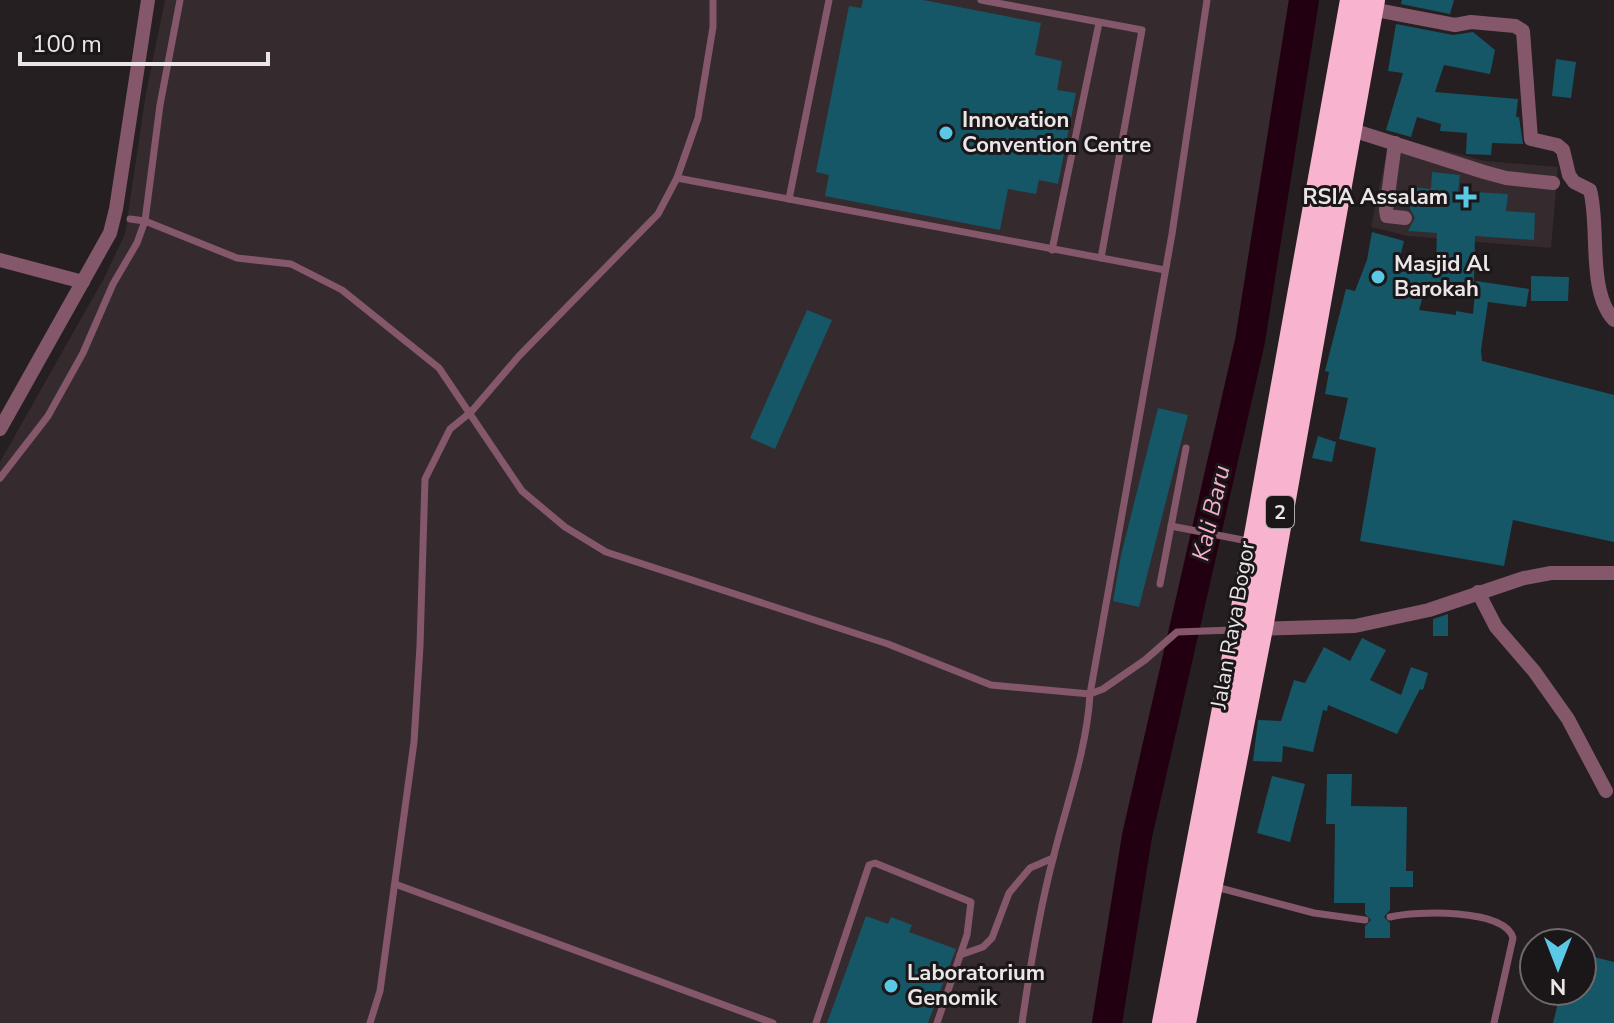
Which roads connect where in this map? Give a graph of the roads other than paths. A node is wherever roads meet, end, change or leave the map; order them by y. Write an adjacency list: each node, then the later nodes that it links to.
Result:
1 (148, 0): 21 (street)
2 (180, 0): 16 (lane)
3 (713, 0): 11 (lane)
4 (829, 0): 13 (lane)
5 (981, 0): 8 (lane)
6 (1207, 0): 20 (lane)
7 (1365, 3): 9 (highway, Jalan Raya Bogor / 2); 22 (street); 29 (highway, Jalan Raya Bogor / 2)
8 (1099, 23): 17 (lane); 18 (lane)
9 (1349, 129): 10 (street); 29 (highway, Jalan Raya Bogor / 2)
10 (1395, 143): 12 (street); 14 (street)
11 (677, 178): 13 (lane); 24 (lane)
12 (1553, 183)
13 (789, 199): 17 (lane)
14 (1405, 218)
15 (130, 219): 16 (lane)
16 (145, 221): 24 (lane); 27 (lane)
17 (1052, 250): 18 (lane)
18 (1101, 258): 20 (lane)
19 (0, 260): 21 (street)
20 (1165, 270): 34 (lane)
21 (83, 282): 25 (street)
22 (1606, 286): 23 (street)
23 (1614, 320)
24 (471, 412): 34 (lane); 37 (lane)
25 (0, 429)
26 (1186, 448): 28 (lane)
27 (0, 478)
28 (1171, 526): 29 (lane); 31 (lane)
29 (1265, 544): 33 (highway, Jalan Raya Bogor / 2)
30 (1614, 573): 32 (street)
31 (1160, 584)
32 (1478, 592): 33 (street); 35 (street)
33 (1250, 629): 34 (lane); 38 (highway, Jalan Raya Bogor / 2); 47 (highway, Jalan Raya Bogor / 2)
34 (1090, 694): 36 (lane)
35 (1606, 791)
36 (1053, 858): 41 (lane); 46 (lane)
37 (395, 884): 42 (lane); 43 (lane)
38 (1210, 885): 40 (lane); 48 (highway, Jalan Raya Bogor / 2)
39 (1390, 917): 49 (lane)
40 (1365, 920)
41 (960, 955): 44 (lane); 45 (lane)
42 (370, 1023)
43 (773, 1023)
44 (816, 1023)
45 (937, 1023)
46 (1022, 1023)
47 (1164, 1023)
48 (1184, 1023)
49 (1494, 1023)

